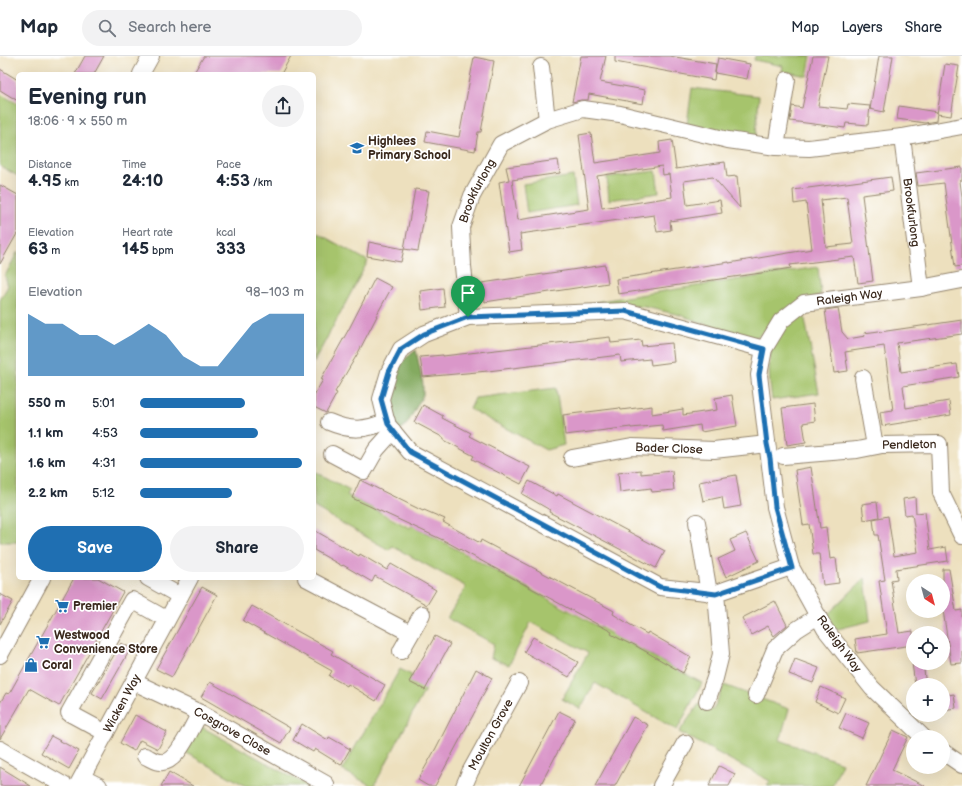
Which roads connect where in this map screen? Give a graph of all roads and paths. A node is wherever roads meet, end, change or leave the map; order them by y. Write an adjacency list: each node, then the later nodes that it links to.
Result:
1 (151, 56): 3 (street)
2 (541, 67): 5 (street)
3 (142, 72)
4 (787, 80): 8 (street)
5 (547, 120): 8 (street, Brookfurlong); 11 (street, Brookfurlong)
6 (962, 126): 7 (street, Brookfurlong)
7 (902, 137): 8 (street, Brookfurlong); 10 (street, Brookfurlong)
8 (776, 147)
9 (962, 280): 10 (street, Raleigh Way)
10 (921, 288): 12 (street, Raleigh Way)
11 (468, 317): 12 (street); 15 (street)
12 (764, 349): 16 (street, Raleigh Way)
13 (863, 378): 17 (street)
14 (329, 422): 15 (street)
15 (390, 426): 18 (street); 28 (street)
16 (767, 444): 20 (street, Bader Close); 23 (street, Raleigh Way)
17 (874, 446): 19 (street, Pendleton); 22 (street, Pendleton)
18 (332, 454)
19 (783, 456)
20 (572, 458)
21 (697, 522): 28 (street)
22 (962, 536)
23 (792, 568): 28 (street); 31 (street, Raleigh Way)
24 (41, 580): 35 (street)
25 (152, 580): 29 (street)
26 (189, 580): 29 (street, Wicken Way)
27 (310, 580): 33 (street)
28 (712, 593): 39 (street)
29 (180, 596): 32 (street, Wicken Way)
30 (422, 614): 33 (street)
31 (818, 616): 38 (street); 41 (street, Raleigh Way)
32 (166, 619): 36 (street, Wicken Way); 42 (street)
33 (410, 633): 34 (street)
34 (400, 651)
35 (0, 655)
36 (134, 682): 40 (street, Cosgrove Close); 42 (street, Wicken Way)
37 (519, 683): 52 (street, Moulton Grove)
38 (756, 695)
39 (707, 700)
40 (200, 713): 45 (street); 51 (street, Cosgrove Close)
41 (916, 730)
42 (106, 733): 48 (street, Wicken Way)
43 (684, 743): 53 (street)
44 (0, 749): 49 (street)
45 (145, 756)
46 (950, 757): 47 (street)
47 (962, 765)
48 (80, 782): 50 (street)
49 (65, 786)
50 (99, 786)
51 (325, 786)
52 (464, 786)
53 (661, 786)

